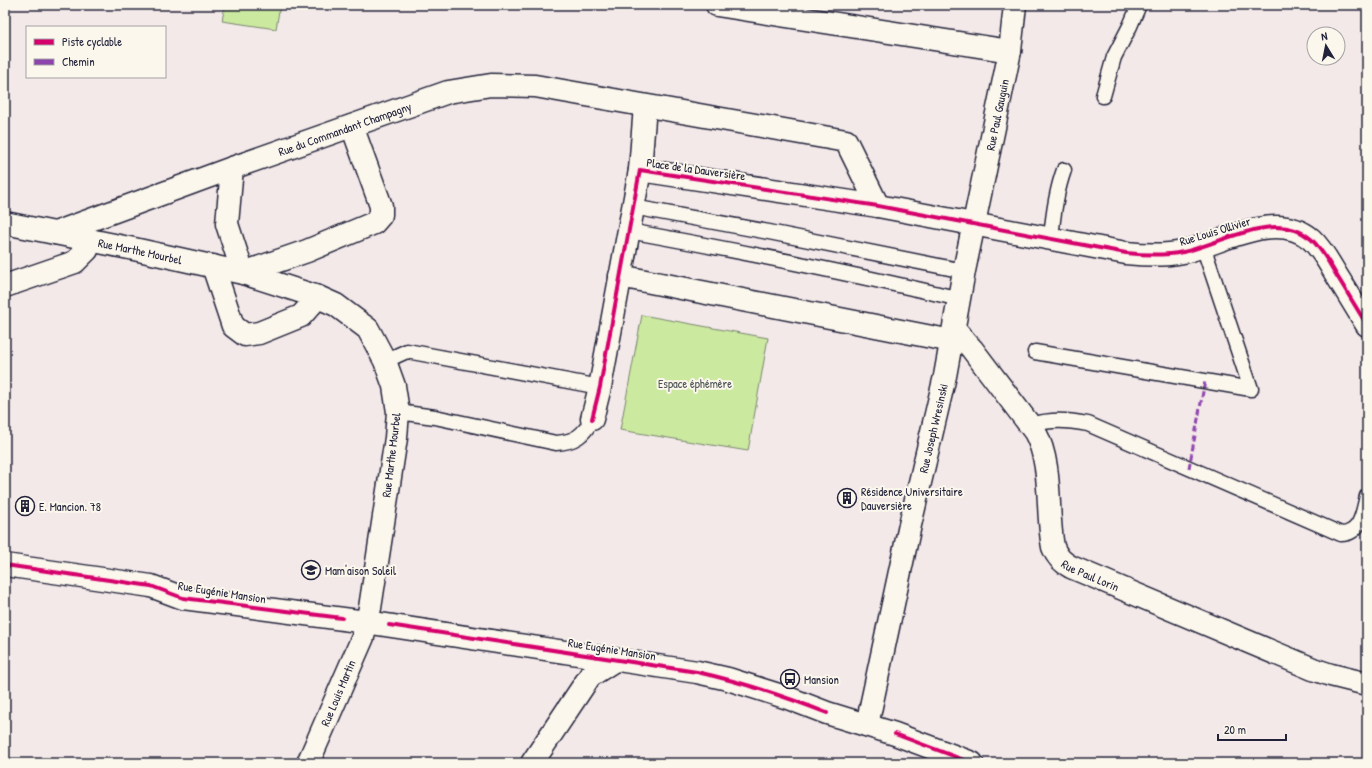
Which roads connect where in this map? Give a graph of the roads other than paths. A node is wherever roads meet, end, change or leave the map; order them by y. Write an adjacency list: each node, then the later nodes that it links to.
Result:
1 (717, 5): 4 (street)
2 (1015, 5): 4 (street, Rue Paul Gauguin)
3 (1139, 5): 5 (lane)
4 (1010, 51): 14 (street, Rue Paul Gauguin)
5 (1103, 96)
6 (645, 106): 7 (street, Rue du Commandant Champagny); 9 (street, Place de la Dauversière); 11 (street)
7 (352, 126): 8 (street, Rue du Commandant Champagny); 22 (street)
8 (232, 168): 16 (street, Rue du Commandant Champagny); 22 (street)
9 (640, 170): 11 (street, Place de la Dauversière); 12 (street, Place de la Dauversière)
10 (1064, 170): 17 (lane)
11 (878, 206): 14 (street, Place de la Dauversière)
12 (633, 207): 15 (street, Place de la Dauversière); 21 (lane)
13 (5, 224): 16 (street, Rue Marthe Mourbel)
14 (975, 224): 17 (street, Rue Louis Ollivier); 21 (street, Rue Joseph Wresinski)
15 (628, 232): 23 (street, Place de la Dauversière); 26 (lane)
16 (55, 233): 18 (street, Rue Marthe Mourbel)
17 (1051, 239): 19 (street, Rue Louis Ollivier)
18 (91, 240): 20 (street, Rue Marthe Mourbel); 24 (street, Rue Marthe Mourbel)
19 (1203, 246): 27 (street, Rue Louis Ollivier); 29 (lane)
20 (213, 266): 22 (street, Rue Marthe Mourbel); 25 (street)
21 (964, 272): 26 (street, Rue Joseph Wresinski)
22 (243, 273): 25 (street, Rue Marthe Mourbel)
23 (620, 276): 28 (street); 31 (street, Place de la Dauversière)
24 (5, 286)
25 (318, 298): 30 (street, Rue Marthe Mourbel)
26 (960, 299): 28 (street, Rue Joseph Wresinski)
27 (1367, 326)
28 (953, 335): 34 (street, Rue Paul Lorin); 40 (street, Rue Joseph Wresinski)
29 (1035, 352)
30 (385, 361): 31 (lane); 32 (street, Rue Marthe Mourbel)
31 (600, 387): 33 (street, Place de la Dauversière)
32 (398, 412): 33 (lane); 37 (street, Rue Marthe Mourbel)
33 (592, 418)
34 (1030, 425): 35 (lane); 39 (street, Rue Paul Lorin)
35 (1367, 496)
36 (5, 565): 37 (street, Rue Eugénie Mansion)
37 (366, 622): 38 (street, Rue Eugénie Mansion); 41 (street, Rue Louis Martin)
38 (615, 660): 40 (street, Rue Eugénie Mansion); 42 (street)
39 (1367, 684)
40 (866, 725): 43 (street, Rue Eugénie Mansion)
41 (308, 763)
42 (532, 763)
43 (972, 763)

